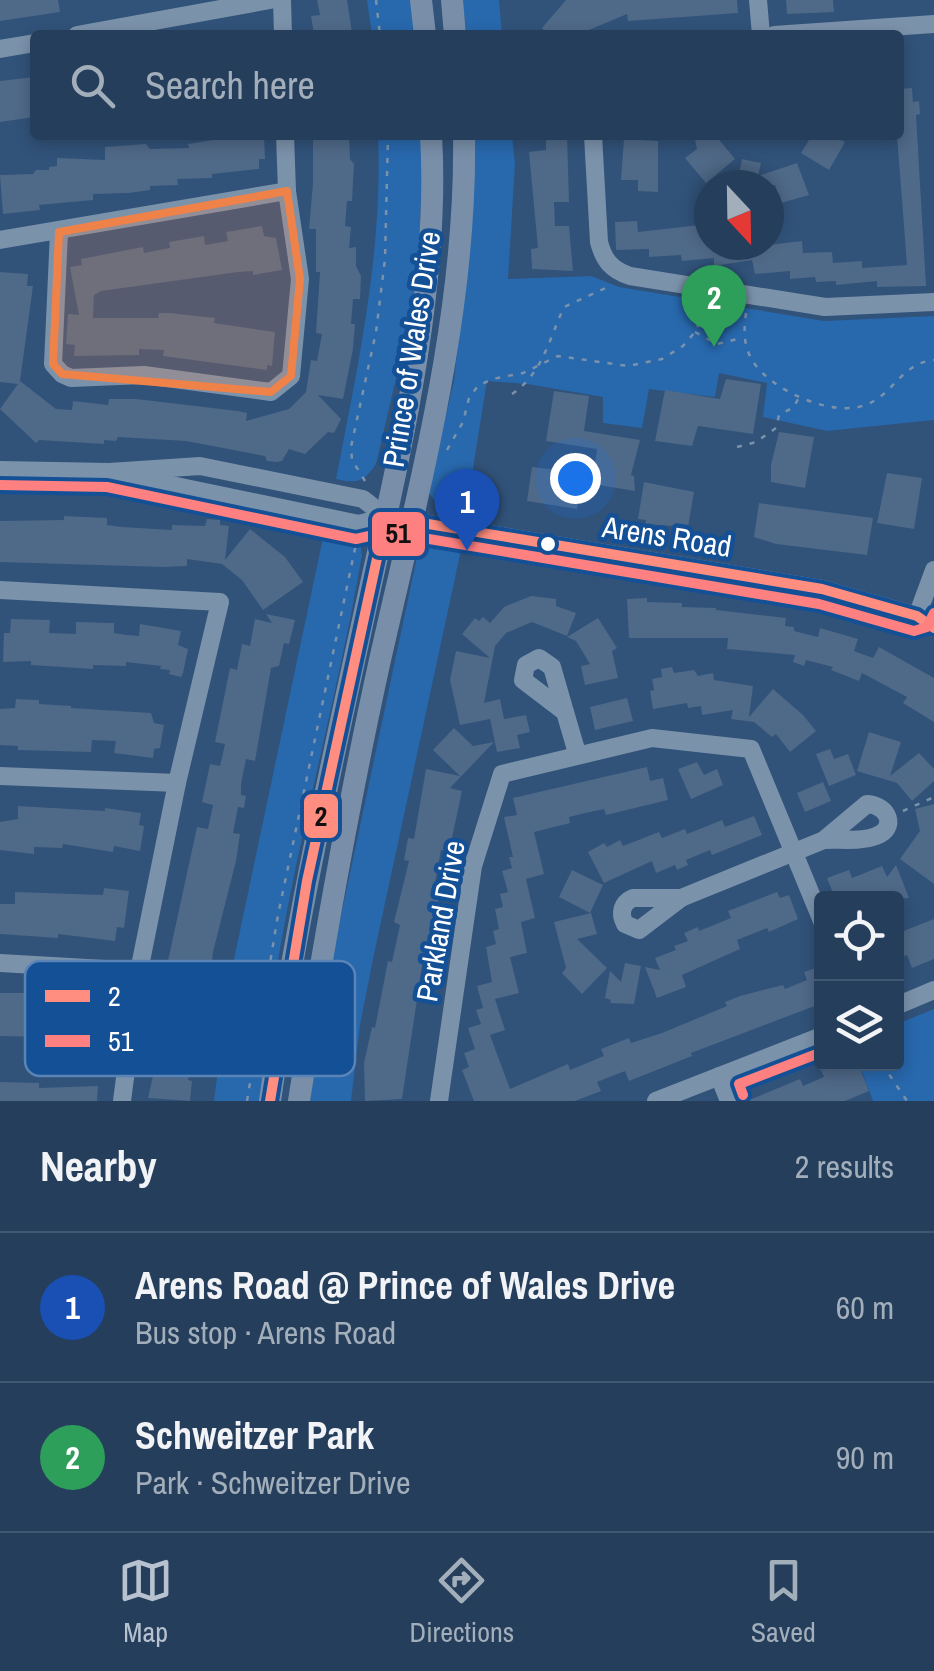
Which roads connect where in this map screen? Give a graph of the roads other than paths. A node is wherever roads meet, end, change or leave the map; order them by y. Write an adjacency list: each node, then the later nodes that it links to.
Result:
1 (270, 0): 7 (street)
2 (282, 0): 8 (street)
3 (421, 0): 9 (main road)
4 (452, 0): 10 (main road)
5 (758, 0): 11 (street)
6 (934, 24): 12 (street)
7 (105, 30)
8 (282, 30)
9 (424, 30)
10 (455, 30)
11 (761, 30)
12 (847, 30)
13 (30, 44): 14 (street)
14 (0, 49)
15 (285, 140): 19 (street)
16 (431, 140): 25 (main road, Prince of Wales Drive)
17 (464, 140): 26 (main road, Prince of Wales Drive)
18 (592, 140): 22 (street)
19 (287, 191): 20 (street); 20 (street)
20 (60, 232): 21 (street)
21 (0, 240)
22 (934, 302)
23 (0, 470): 24 (street, Arens Road)
24 (109, 472): 25 (street, Arens Road); 25 (street, Arens Road)
25 (386, 517): 26 (street, Arens Road); 40 (main road, Prince of Wales Drive)
26 (413, 522): 29 (street, Arens Road); 41 (main road, Prince of Wales Drive)
27 (934, 570): 29 (street)
28 (0, 590): 34 (street)
29 (916, 616): 30 (street, Arens Road)
30 (934, 628)
31 (565, 712): 32 (street)
32 (577, 753): 36 (street, Parkland Drive); 54 (street, Parkland Drive)
33 (0, 776): 34 (street)
34 (177, 783): 39 (street)
35 (824, 840): 35 (street); 36 (street)
36 (794, 852): 37 (street); 38 (street, Parkland Drive)
37 (681, 898)
38 (814, 901)
39 (142, 961)
40 (290, 961)
41 (322, 961)
42 (0, 964): 43 (street)
43 (25, 965)
44 (934, 990): 45 (street)
45 (904, 1003)
46 (814, 1039): 50 (street)
47 (125, 1076): 51 (street)
48 (273, 1076): 52 (main road, Prince of Wales Drive)
49 (303, 1076): 53 (main road, Prince of Wales Drive)
50 (718, 1076): 55 (street); 56 (street)
51 (122, 1101)
52 (270, 1101)
53 (299, 1101)
54 (439, 1101)
55 (656, 1101)
56 (729, 1101)

